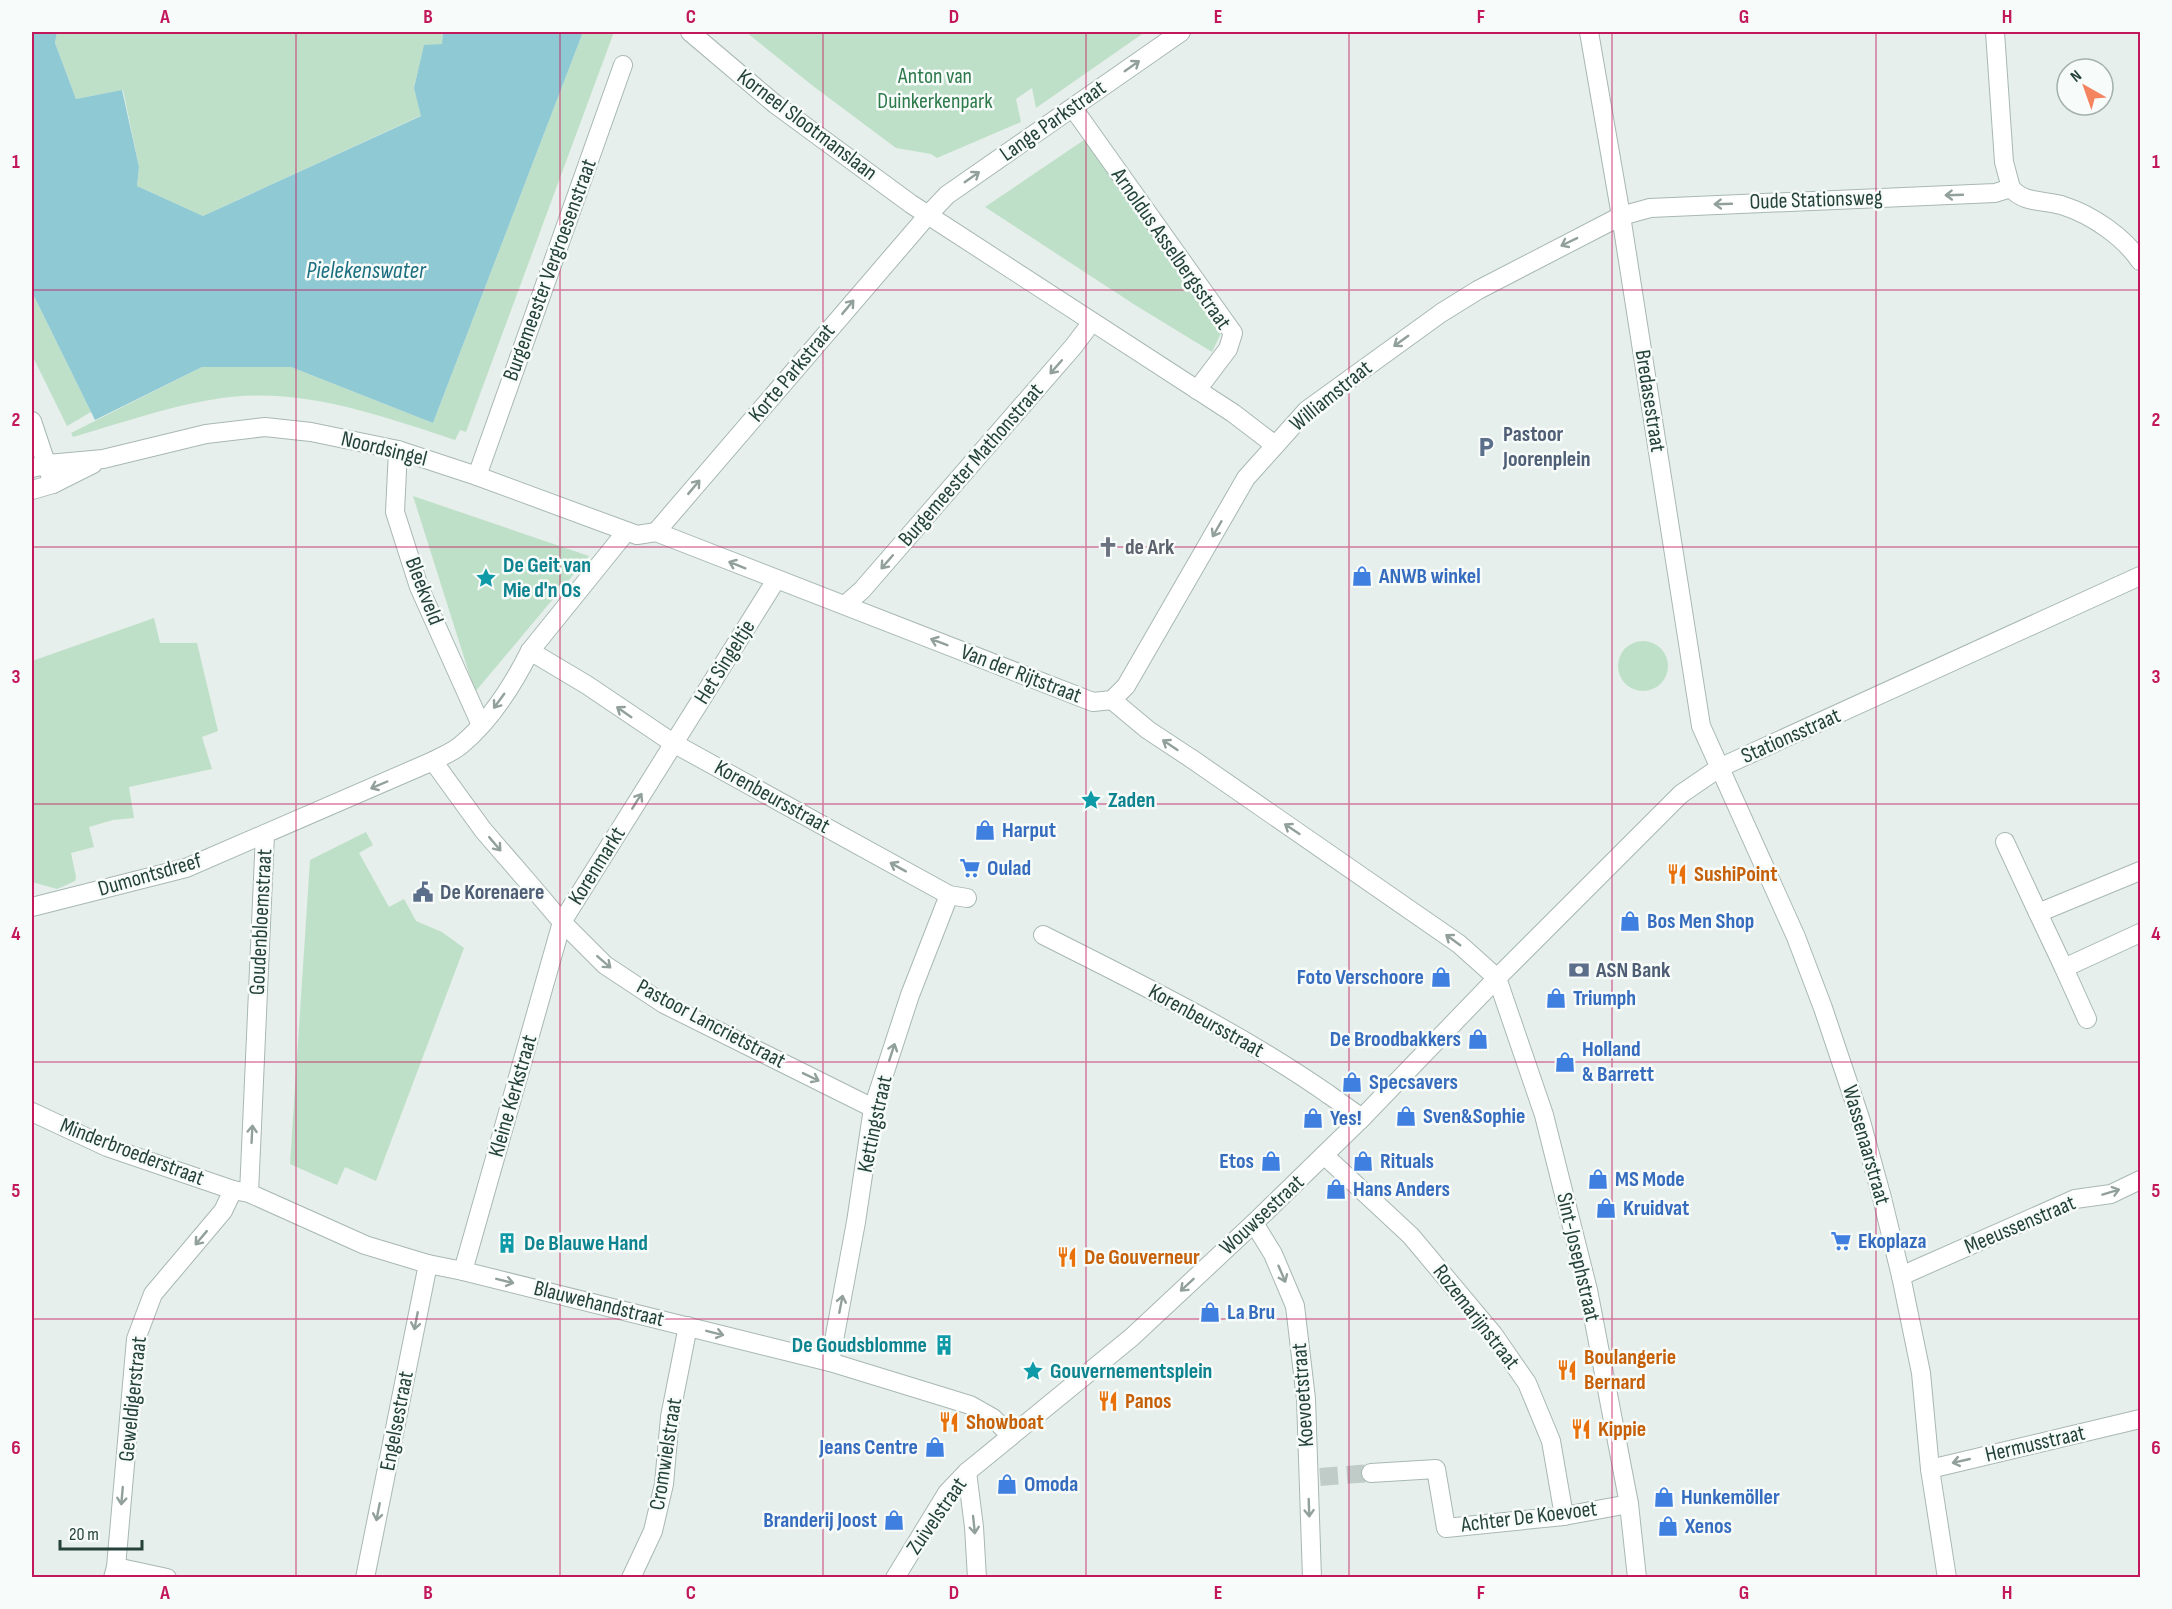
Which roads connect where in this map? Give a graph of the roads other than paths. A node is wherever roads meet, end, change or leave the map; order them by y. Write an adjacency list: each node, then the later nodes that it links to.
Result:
1 (690, 32): 8 (street, Korneel Slootmanslaan)
2 (1181, 32): 6 (street, Lange Parkstraat, one-way to 2)
3 (1589, 32): 9 (street, Bredasestraat)
4 (1995, 32): 7 (street)
5 (623, 65): 19 (street, Burgemeester Vergroesenstraat)
6 (1073, 108): 8 (street, Lange Parkstraat, one-way to 6); 12 (street, Arnoldus Asselbergsstraat)
7 (2011, 188): 9 (street, Oude Stationsweg, one-way to 9); 10 (street)
8 (928, 215): 11 (street); 23 (street, Korte Parkstraat, one-way to 8)
9 (1622, 216): 14 (street, Williamstraat, one-way to 14); 32 (street, Bredasestraat)
10 (2139, 259)
11 (1092, 322): 12 (street); 26 (street, Burgemeester Mathonstraat, one-way to 26)
12 (1197, 390): 14 (street)
13 (32, 421): 15 (street)
14 (1275, 444): 28 (street, Williamstraat, one-way to 28)
15 (36, 448): 18 (street)
16 (398, 450): 17 (street, Noordsingel); 19 (street, Noordsingel); 29 (street, Bleekveld)
17 (103, 459): 18 (street, Noordsingel); 20 (street, Noordsingel)
18 (40, 466): 20 (street)
19 (477, 476): 22 (street, Noordsingel)
20 (53, 483): 21 (street, Noordsingel)
21 (32, 490)
22 (626, 532): 23 (street, Noordsingel); 27 (street)
23 (656, 532): 25 (street, Van der Rijtstraat, one-way to 23)
24 (2140, 576): 32 (street, Stationsstraat)
25 (776, 580): 26 (street, Van der Rijtstraat); 30 (street, Het Singeltje)
26 (845, 605): 28 (street, Van der Rijtstraat, one-way to 26)
27 (530, 651): 29 (street, one-way to 29); 30 (street, one-way to 27)
28 (1112, 700): 43 (street, Van der Rijtstraat, one-way to 28)
29 (482, 725): 31 (street)
30 (673, 743): 36 (street, Korenbeursstraat, one-way to 30); 39 (street, Korenmarkt, one-way to 30)
31 (433, 761): 33 (street, Goudenbloemstraat, one-way to 33); 39 (street, Korenmarkt, one-way to 39)
32 (1719, 768): 43 (street, Stationsstraat); 54 (street, Wassenaarstraat)
33 (265, 834): 37 (street, Dumontsdreef); 50 (street, Goudenbloemstraat, one-way to 33)
34 (2005, 842): 38 (street)
35 (2140, 872): 38 (street)
36 (958, 896): 45 (street, Kettingstraat, one-way to 36)
37 (32, 907)
38 (2038, 913): 42 (street)
39 (562, 922): 45 (street, Pastoor Lancrietstraat, one-way to 45); 53 (street, Kleine Kerkstraat)
40 (2140, 933): 42 (street)
41 (1043, 935): 47 (street, Korenbeursstraat)
42 (2064, 968): 44 (street)
43 (1497, 978): 47 (street, Wouwsestraat); 62 (street, Sint-Josephstraat)
44 (2087, 1019)
45 (873, 1108): 56 (street, Kettingstraat, one-way to 45)
46 (32, 1112): 50 (street, Minderbroederstraat)
47 (1362, 1118): 48 (street, Wouwsestraat)
48 (1324, 1155): 51 (street, Wouwsestraat); 63 (street, Rozemarijnstraat)
49 (2140, 1180): 54 (street, Meeussenstraat, one-way to 49)
50 (241, 1191): 52 (street, Blauwehandstraat); 64 (street, Geweldigerstraat, one-way to 64)
51 (1254, 1223): 58 (street, Wouwsestraat, one-way to 58); 70 (street, Koevoetstraat, one-way to 70)
52 (428, 1264): 53 (street, Blauwehandstraat); 66 (street, Engelsestraat, one-way to 66)
53 (463, 1271): 55 (street, Blauwehandstraat, one-way to 55)
54 (1901, 1276): 59 (street, Wassenaarstraat)
55 (688, 1326): 56 (street, Blauwehandstraat, one-way to 56); 67 (street, Cromwielstraat)
56 (830, 1362): 58 (street, Blauwehandstraat)
57 (2140, 1419): 59 (street, Hermusstraat, one-way to 59)
58 (1011, 1436): 60 (street, Zuivelstraat)
59 (1930, 1469): 72 (street, Wassenaarstraat)
60 (967, 1472): 68 (street, Zuivelstraat); 69 (street, one-way to 69)
61 (1371, 1473): 63 (street, Achter De Koevoet)
62 (1629, 1504): 63 (street, Achter De Koevoet); 71 (street, Sint-Josephstraat)
63 (1564, 1516)
64 (114, 1572): 65 (street)
65 (167, 1578)
66 (365, 1578)
67 (631, 1578)
68 (895, 1578)
69 (977, 1578)
70 (1312, 1578)
71 (1637, 1578)
72 (1947, 1578)

